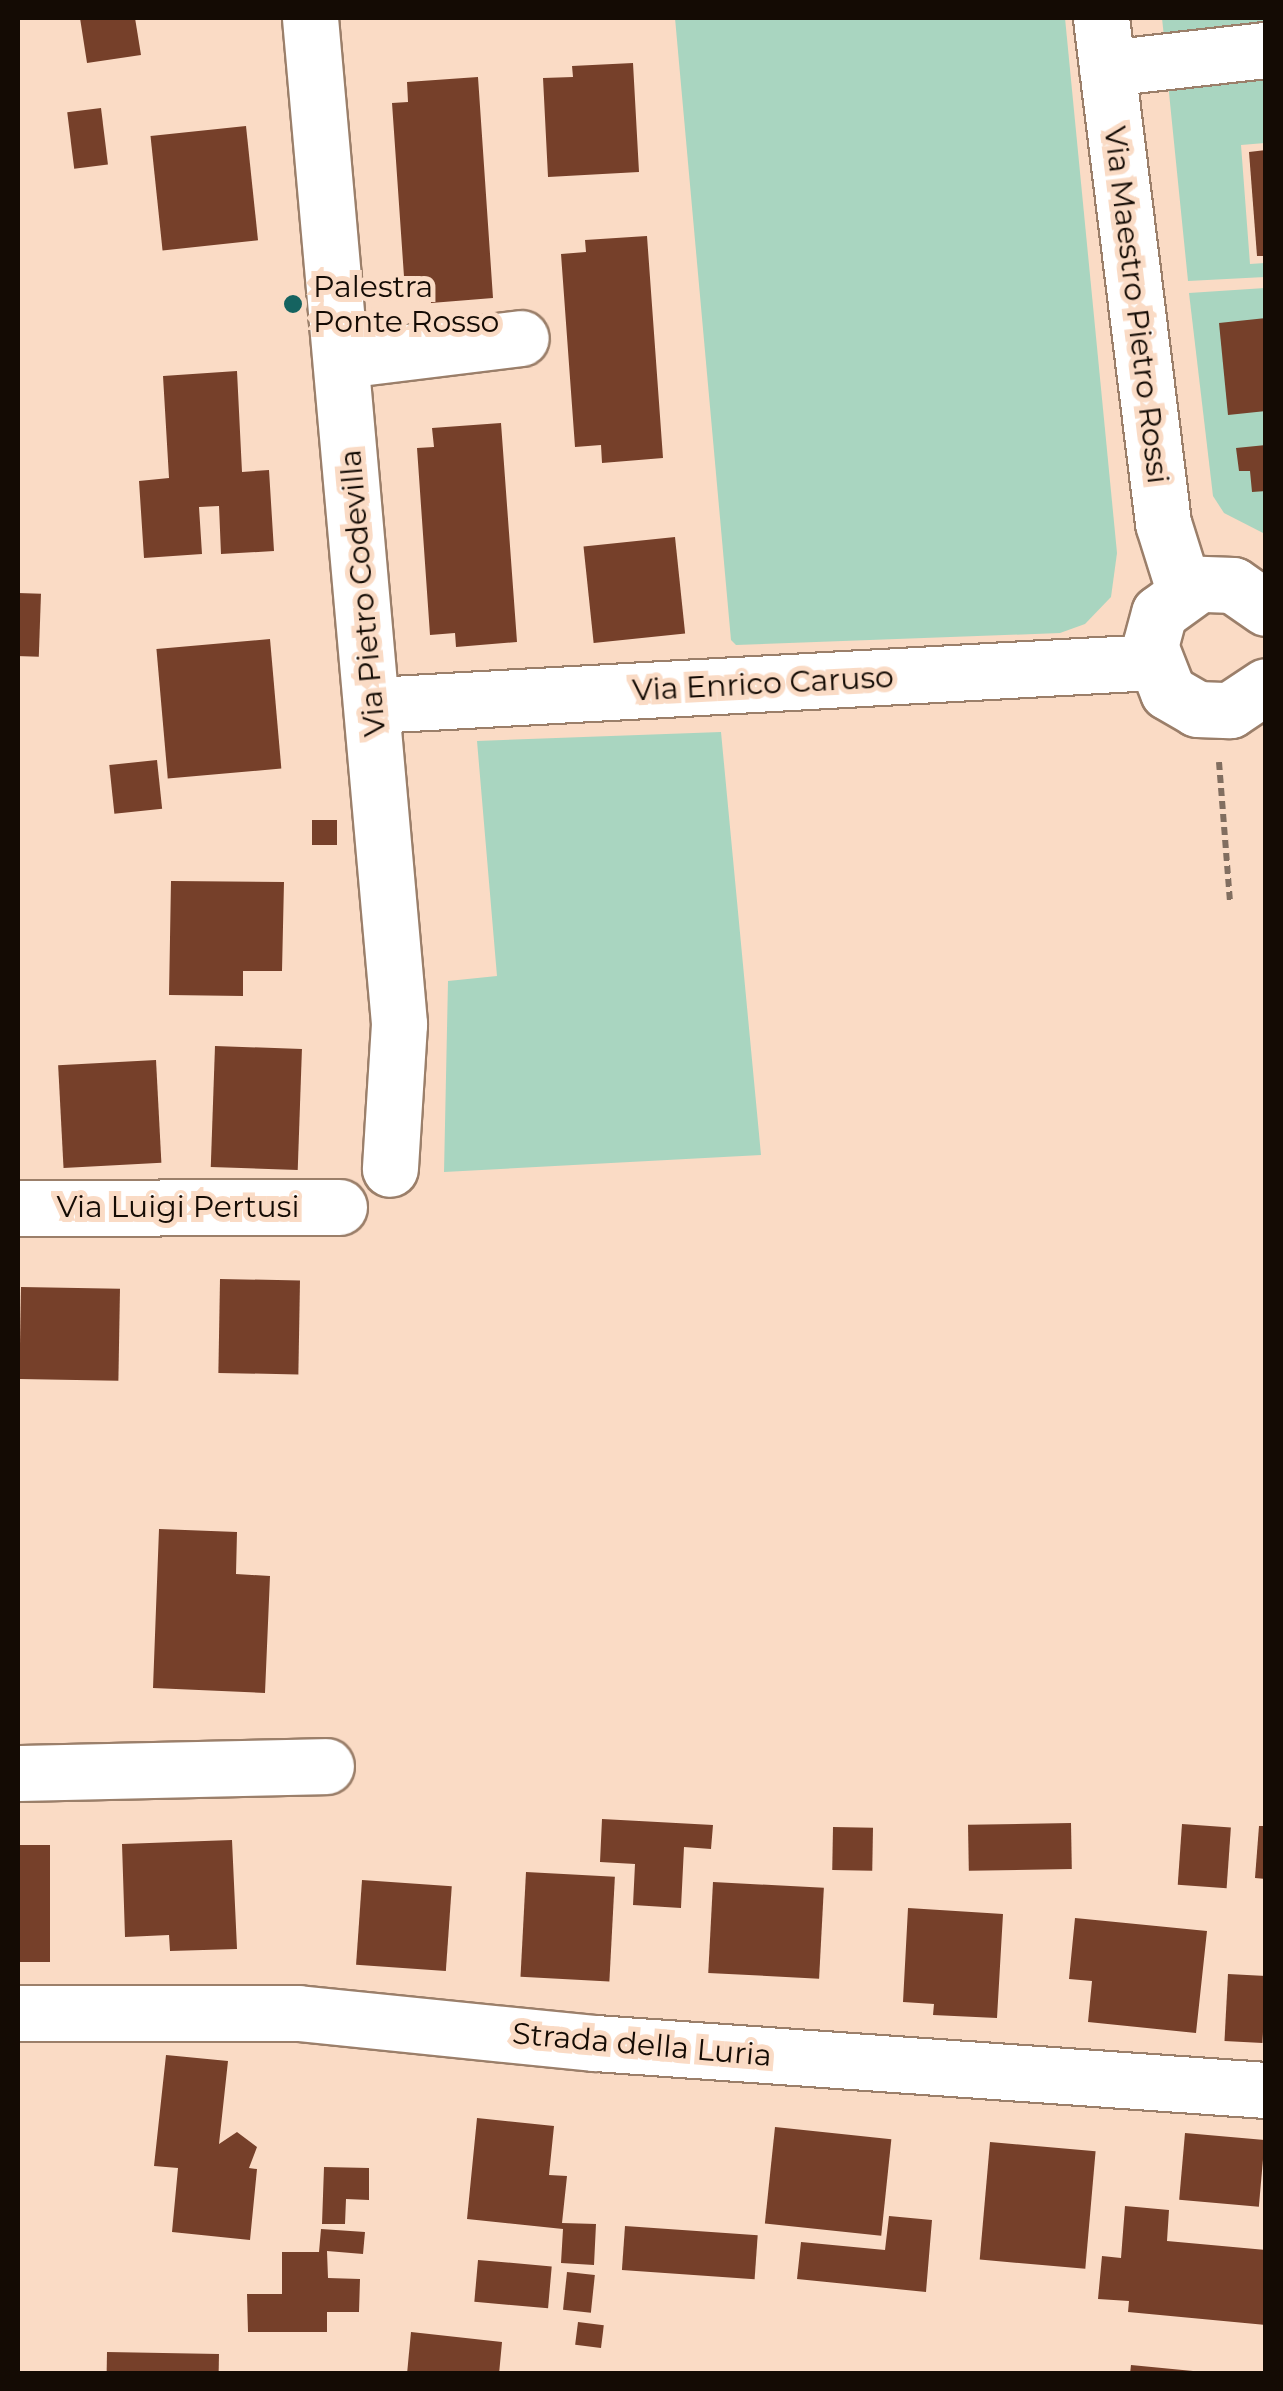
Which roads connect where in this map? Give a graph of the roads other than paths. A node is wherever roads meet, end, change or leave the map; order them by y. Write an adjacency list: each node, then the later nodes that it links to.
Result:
1 (310, 18): 5 (street, Via Pietro Codevilla)
2 (1104, 43): 3 (street); 6 (street, Via Maestro Pietro Rossi)
3 (1266, 50)
4 (521, 338): 5 (street)
5 (342, 360): 10 (street, Via Pietro Codevilla)
6 (1184, 590): 7 (street); 8 (street)
7 (1266, 608)
8 (1152, 662): 9 (street); 10 (street, Via Enrico Caruso)
9 (1266, 686)
10 (374, 705): 11 (street, Via Pietro Codevilla)
11 (390, 1169)
12 (339, 1207): 13 (street, Via Luigi Pertusi)
13 (18, 1208)
14 (326, 1766): 15 (street)
15 (18, 1773)
16 (18, 2013): 17 (street, Strada della Luria)
17 (1266, 2090)

